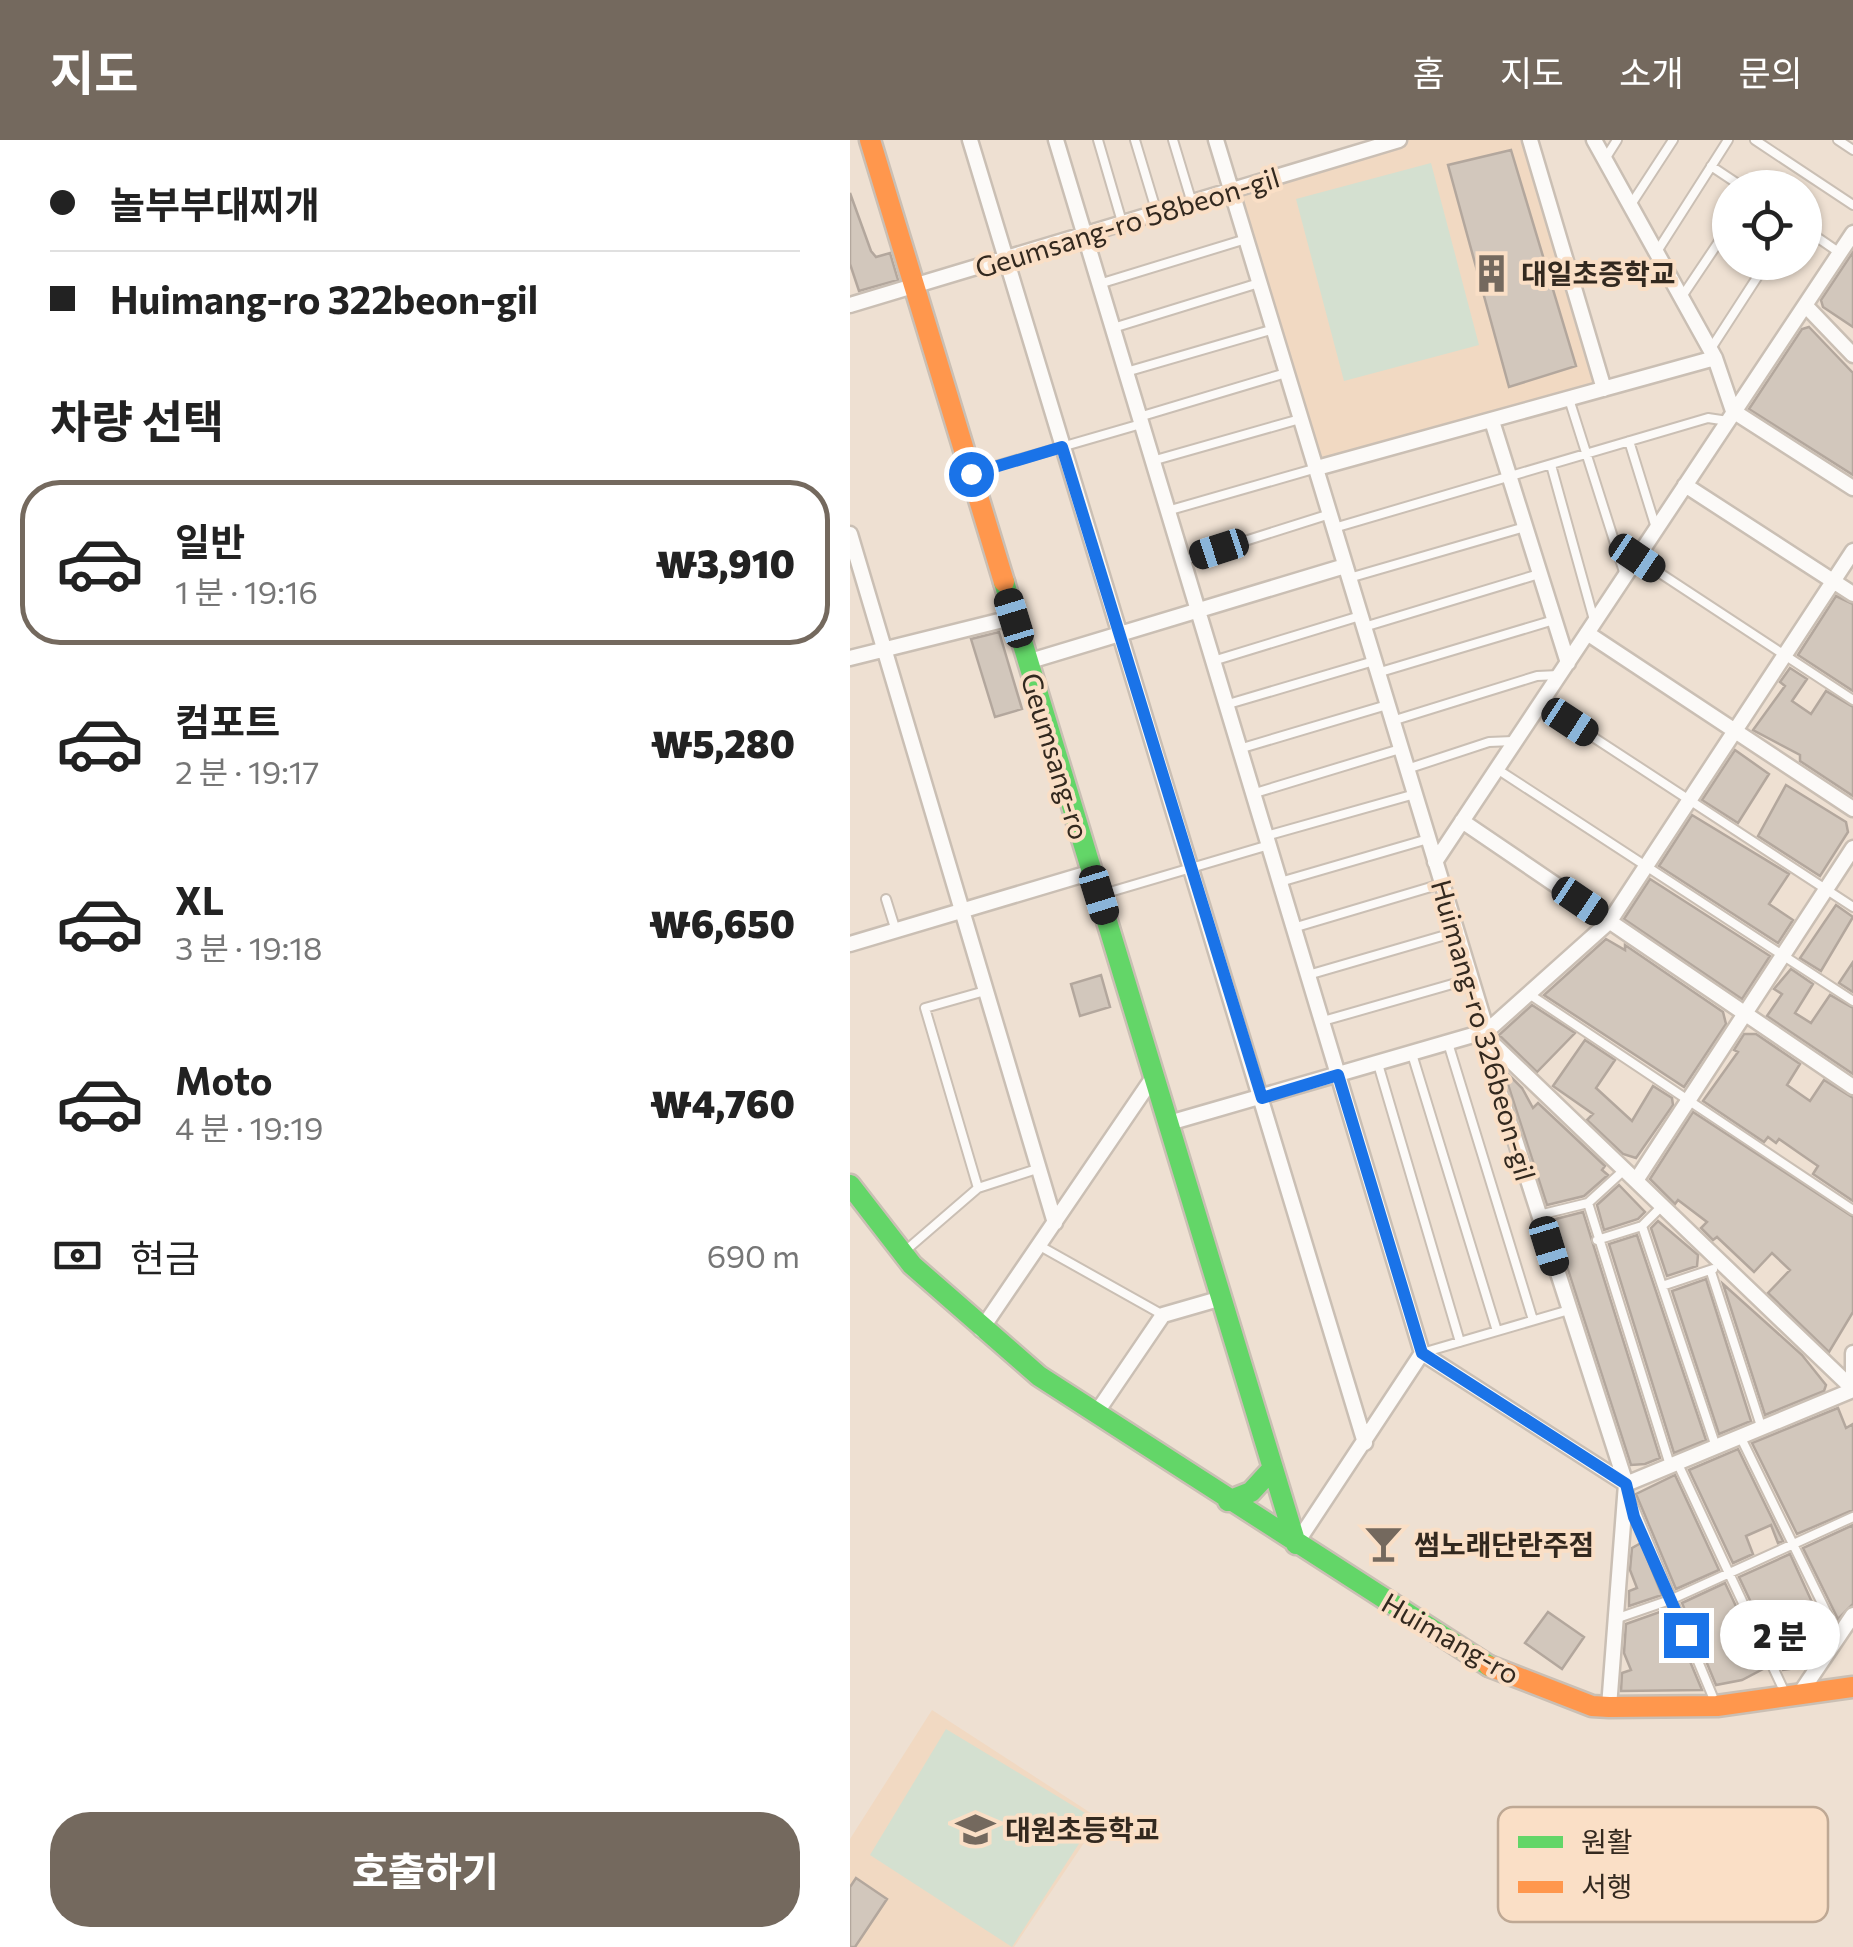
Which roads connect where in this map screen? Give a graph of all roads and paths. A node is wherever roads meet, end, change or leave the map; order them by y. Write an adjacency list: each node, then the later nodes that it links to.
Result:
1 (870, 140): 37 (street, Geumsang-ro)
2 (970, 140): 33 (street)
3 (1056, 140): 27 (street)
4 (1098, 140): 25 (lane)
5 (1135, 140): 24 (lane)
6 (1173, 140): 21 (lane)
7 (1216, 140): 20 (street, Huimang-ro 326beon-gil)
8 (1397, 140): 20 (street, Geumsang-ro 58beon-gil)
9 (1530, 140): 47 (street)
10 (1594, 140): 17 (street)
11 (1618, 140): 17 (lane)
12 (1673, 140): 23 (lane)
13 (1728, 140): 18 (lane)
14 (1755, 140): 22 (lane)
15 (1838, 140): 16 (lane)
16 (1853, 150)
17 (1606, 159): 23 (street)
18 (1711, 166): 19 (lane); 32 (lane)
19 (1717, 170)
20 (1232, 190): 21 (street, Geumsang-ro 58beon-gil); 28 (street, Huimang-ro 326beon-gil)
21 (1192, 203): 24 (street, Geumsang-ro 58beon-gil)
22 (1853, 205)
23 (1630, 206): 32 (street)
24 (1156, 213): 25 (street, Geumsang-ro 58beon-gil)
25 (1123, 223): 27 (street, Geumsang-ro 58beon-gil)
26 (1853, 233): 31 (street)
27 (1085, 235): 33 (street, Geumsang-ro 58beon-gil); 36 (street)
28 (1246, 239): 35 (street, Huimang-ro 326beon-gil); 36 (lane)
29 (1822, 240): 31 (lane)
30 (1712, 252): 38 (lane)
31 (1840, 252): 40 (street)
32 (1656, 253): 38 (street)
33 (1004, 259): 37 (street, Geumsang-ro 58beon-gil); 54 (street)
34 (1756, 280): 43 (lane)
35 (1259, 283): 41 (lane); 42 (street, Huimang-ro 326beon-gil)
36 (1099, 284): 41 (street)
37 (914, 286): 39 (street, Geumsang-ro 58beon-gil); 59 (street, Geumsang-ro)
38 (1681, 298): 43 (street)
39 (850, 304)
40 (1805, 305): 44 (street); 49 (street)
41 (1113, 328): 45 (street)
42 (1274, 329): 45 (lane); 46 (street, Huimang-ro 326beon-gil)
43 (1712, 354): 47 (street); 49 (street)
44 (1853, 355)
45 (1126, 372): 51 (street)
46 (1286, 373): 50 (street, Huimang-ro 326beon-gil); 51 (lane)
47 (1604, 389): 48 (street)
48 (1570, 399): 52 (street); 55 (lane)
49 (1731, 416): 53 (lane); 61 (street); 62 (street)
50 (1300, 419): 56 (lane); 58 (street, Huimang-ro 326beon-gil)
51 (1140, 420): 54 (lane); 56 (street)
52 (1492, 421): 58 (street); 60 (street)
53 (1629, 441): 55 (lane); 66 (lane)
54 (1062, 447): 59 (lane); 81 (street)
55 (1587, 454): 57 (lane); 73 (lane)
56 (1152, 461): 63 (street)
57 (1550, 465): 60 (lane); 80 (lane)
58 (1317, 468): 63 (lane); 64 (street, Huimang-ro 326beon-gil)
59 (971, 474): 77 (street, Geumsang-ro)
60 (1510, 478): 64 (lane); 65 (street)
61 (1685, 485): 66 (street); 74 (street)
62 (1853, 488)
63 (1167, 511): 70 (street)
64 (1332, 521): 70 (lane); 71 (street, Huimang-ro 326beon-gil)
65 (1525, 527): 71 (lane); 72 (street)
66 (1656, 528): 69 (street)
67 (850, 534): 82 (street)
68 (1853, 551): 74 (street)
69 (1637, 558): 73 (street); 83 (lane)
70 (1182, 561): 76 (street)
71 (1347, 572): 76 (street); 79 (street, Huimang-ro 326beon-gil)
72 (1540, 574): 78 (street); 79 (lane)
73 (1626, 575): 80 (street)
74 (1833, 581): 75 (street); 83 (street)
75 (1853, 594)
76 (1197, 610): 81 (street); 85 (street)
77 (1014, 618): 82 (street); 86 (street, Geumsang-ro)
78 (1554, 620): 87 (lane); 88 (street)
79 (1362, 622): 85 (lane); 87 (street, Huimang-ro 326beon-gil)
80 (1591, 627): 88 (street); 94 (street)
81 (1119, 635): 86 (street); 110 (street)
82 (884, 648): 84 (street); 118 (street)
83 (1784, 655): 89 (lane); 94 (street)
84 (850, 658)
85 (1213, 661): 91 (street)
86 (1027, 662): 111 (street, Geumsang-ro)
87 (1376, 667): 91 (lane); 92 (street, Huimang-ro 326beon-gil)
88 (1563, 669): 90 (street); 93 (lane)
89 (1853, 700)
90 (1541, 703): 95 (street); 102 (lane)
91 (1225, 705): 96 (street)
92 (1387, 705): 93 (street, Huimang-ro 326beon-gil); 96 (lane)
93 (1392, 721): 97 (street, Huimang-ro 326beon-gil)
94 (1734, 731): 102 (street); 103 (street)
95 (1516, 740): 98 (lane); 99 (street)
96 (1240, 749): 100 (street)
97 (1400, 749): 98 (street, Huimang-ro 326beon-gil); 100 (lane)
98 (1407, 769): 101 (street, Huimang-ro 326beon-gil)
99 (1497, 769): 104 (street); 109 (lane)
100 (1252, 794): 106 (street)
101 (1415, 794): 105 (street, Huimang-ro 326beon-gil); 106 (lane)
102 (1689, 800): 109 (street); 114 (lane)
103 (1853, 809)
104 (1462, 821): 108 (street); 119 (street)
105 (1428, 839): 108 (street, Huimang-ro 326beon-gil); 112 (lane)
106 (1268, 840): 110 (lane); 112 (street)
107 (1853, 848): 114 (street)
108 (1435, 862): 113 (street, Huimang-ro 326beon-gil)
109 (1646, 866): 119 (street); 124 (lane)
110 (1191, 868): 115 (lane); 139 (street)
111 (1092, 872): 115 (street, Geumsang-ro); 118 (street)
112 (1280, 882): 120 (street)
113 (1441, 884): 120 (lane); 122 (street, Huimang-ro 326beon-gil)
114 (1826, 889): 117 (lane); 124 (street)
115 (1099, 895): 137 (street, Geumsang-ro)
116 (886, 899): 121 (lane)
117 (1853, 907)
118 (961, 911): 121 (street); 127 (street)
119 (1610, 921): 128 (street); 130 (street)
120 (1293, 928): 125 (street)
121 (896, 931): 123 (street)
122 (1456, 932): 125 (lane); 126 (street, Huimang-ro 326beon-gil)
123 (851, 940)
124 (1783, 955): 129 (lane); 130 (street)
125 (1308, 975): 131 (street)
126 (1470, 979): 131 (lane); 132 (street, Huimang-ro 326beon-gil)
127 (985, 991): 142 (street); 146 (lane)
128 (1529, 994): 132 (street); 140 (lane)
129 (1853, 1001)
130 (1744, 1014): 138 (street); 140 (street)
131 (1323, 1021): 136 (street)
132 (1487, 1035): 133 (street); 143 (street); 150 (street, Huimang-ro 326beon-gil)
133 (1448, 1043): 134 (street); 161 (lane)
134 (1412, 1054): 135 (street); 163 (lane)
135 (1378, 1064): 136 (street); 164 (lane)
136 (1338, 1075): 139 (street); 165 (street)
137 (1154, 1076): 141 (street, Geumsang-ro); 151 (street)
138 (1853, 1087)
139 (1262, 1098): 141 (street); 171 (street)
140 (1688, 1101): 144 (street); 149 (lane)
141 (1169, 1124): 158 (street, Geumsang-ro)
142 (1040, 1168): 146 (lane); 151 (street)
143 (1623, 1171): 144 (street); 147 (lane)
144 (1637, 1180): 148 (street)
145 (850, 1185): 155 (street, Huimang-ro)
146 (978, 1188): 155 (lane)
147 (1588, 1204): 150 (lane); 153 (lane)
148 (1663, 1204): 152 (lane); 156 (street)
149 (1853, 1210)
150 (1539, 1215): 159 (street, Huimang-ro 326beon-gil)
151 (1055, 1223): 154 (street)
152 (1642, 1226): 153 (lane); 157 (lane)
153 (1597, 1240): 173 (lane)
154 (1040, 1246): 160 (lane); 162 (street)
155 (902, 1254): 162 (street, Huimang-ro)
156 (1716, 1266): 157 (lane); 167 (street); 169 (lane)
157 (1662, 1286): 172 (lane)
158 (1222, 1298): 160 (street); 174 (street, Geumsang-ro)
159 (1569, 1310): 161 (lane); 175 (street, Huimang-ro 326beon-gil)
160 (1163, 1315): 168 (street)
161 (1533, 1320): 163 (lane)
162 (981, 1330): 168 (street, Huimang-ro)
163 (1497, 1331): 164 (lane)
164 (1460, 1342): 165 (lane)
165 (1422, 1353): 171 (street); 175 (street)
166 (1853, 1353): 167 (street)
167 (1853, 1389): 169 (street)
168 (1097, 1412): 176 (street, Huimang-ro)
169 (1762, 1429): 170 (street)
170 (1741, 1438): 172 (street); 179 (lane)
171 (1365, 1443): 178 (street)
172 (1718, 1446): 173 (street)
173 (1673, 1463): 175 (street); 180 (lane)
174 (1273, 1468): 176 (street); 178 (street, Geumsang-ro)
175 (1626, 1484): 181 (lane); 183 (street, Huimang-ro 326beon-gil)
176 (1228, 1500): 178 (street, Huimang-ro)
177 (1853, 1517): 179 (lane)
178 (1296, 1544): 188 (street, Huimang-ro)
179 (1791, 1544): 180 (lane); 184 (lane)
180 (1729, 1574): 181 (lane); 186 (lane)
181 (1670, 1600): 183 (lane); 187 (lane)
182 (1853, 1615): 184 (street)
183 (1616, 1619): 188 (street, Huimang-ro 326beon-gil)
184 (1838, 1637): 186 (street)
185 (1853, 1687): 186 (street, Huimang-ro)
186 (1794, 1694): 187 (street, Huimang-ro)
187 (1717, 1706): 188 (street, Huimang-ro)
188 (1608, 1707)

